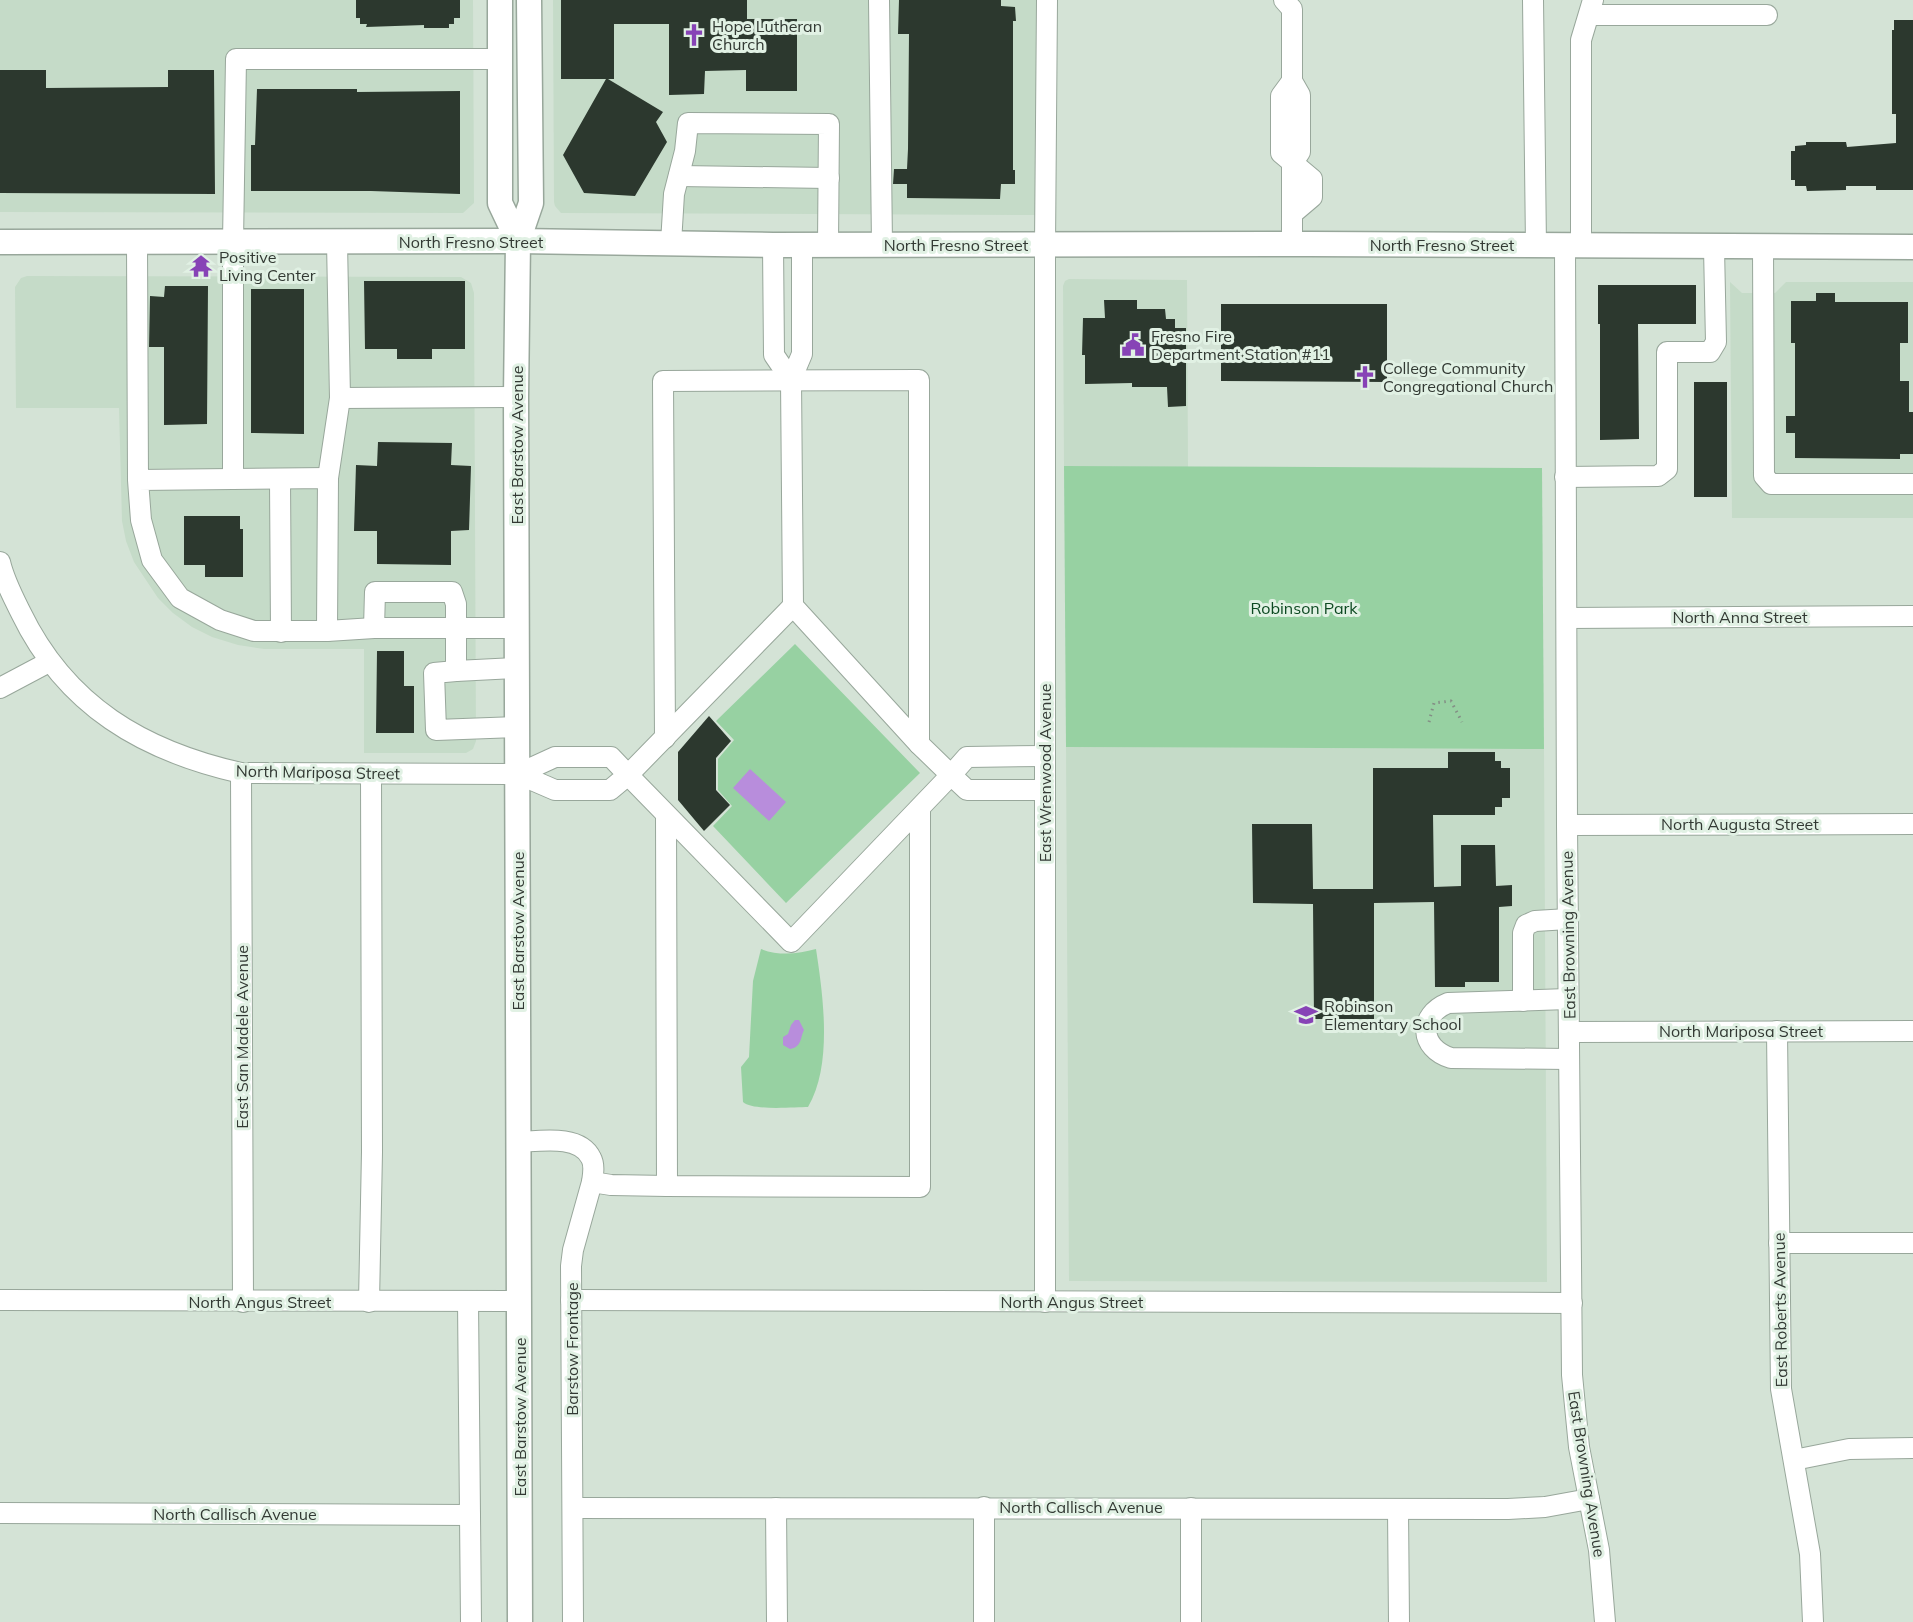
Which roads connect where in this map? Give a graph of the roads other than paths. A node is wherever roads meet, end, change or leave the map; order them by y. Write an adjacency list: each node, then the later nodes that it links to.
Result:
1 (500, 0): 9 (main road, East Barstow Avenue)
2 (529, 0): 13 (main road, East Barstow Avenue)
3 (879, 0): 19 (street)
4 (1047, 0): 23 (street, East Wrenwood Avenue)
5 (1533, 0): 24 (street)
6 (1292, 3): 20 (street)
7 (1592, 7): 8 (street); 25 (street, East Browning Avenue)
8 (1767, 15)
9 (499, 59): 12 (street); 13 (main road, East Barstow Avenue)
10 (679, 176): 11 (street); 11 (street); 17 (street)
11 (829, 178): 18 (street)
12 (233, 241): 15 (main road, North Fresno Street); 16 (main road, North Fresno Street); 35 (street)
13 (518, 241): 16 (main road, North Fresno Street); 17 (main road, North Fresno Street); 30 (main road, East Barstow Avenue)
14 (0, 242): 15 (main road, North Fresno Street)
15 (137, 242): 36 (street)
16 (337, 242): 31 (street)
17 (671, 243): 21 (main road, North Fresno Street)
18 (828, 244): 19 (main road, North Fresno Street); 22 (main road, North Fresno Street)
19 (882, 244): 23 (main road, North Fresno Street)
20 (1292, 244): 23 (main road, North Fresno Street); 24 (main road, North Fresno Street)
21 (773, 245): 22 (main road, North Fresno Street); 29 (street)
22 (802, 245): 29 (street)
23 (1045, 245): 54 (street, East Wrenwood Avenue)
24 (1536, 246): 25 (main road, North Fresno Street)
25 (1573, 246): 26 (main road, North Fresno Street); 32 (street, East Browning Avenue)
26 (1714, 248): 27 (main road, North Fresno Street); 32 (street)
27 (1763, 248): 28 (main road, North Fresno Street); 37 (street)
28 (1913, 248)
29 (791, 380): 39 (street); 52 (street); 53 (street)
30 (516, 397): 31 (street); 44 (main road, East Barstow Avenue)
31 (340, 398): 34 (street)
32 (1564, 477): 41 (street, East Browning Avenue)
33 (280, 478): 34 (street); 35 (street); 45 (street)
34 (328, 478): 46 (street)
35 (233, 479): 36 (street)
36 (138, 480): 45 (street)
37 (1913, 484)
38 (0, 562): 47 (street, North Mariposa Street)
39 (793, 606): 52 (street); 53 (street)
40 (1913, 616): 41 (street, North Anna Street)
41 (1567, 618): 64 (street, East Browning Avenue)
42 (374, 628): 43 (street); 43 (street); 46 (street)
43 (456, 628): 44 (street); 49 (street)
44 (517, 628): 48 (main road, East Barstow Avenue)
45 (281, 632): 46 (street)
46 (327, 632)
47 (49, 662): 50 (street); 55 (street, North Mariposa Street)
48 (517, 668): 49 (street); 51 (main road, East Barstow Avenue)
49 (456, 671): 51 (street)
50 (0, 688)
51 (517, 727): 57 (main road, East Barstow Avenue)
52 (665, 738): 58 (street)
53 (919, 744): 59 (street)
54 (1044, 756): 59 (street); 60 (street, East Wrenwood Avenue)
55 (241, 773): 56 (street, North Mariposa Street); 81 (street, East San Madele Avenue)
56 (371, 774): 57 (street, North Mariposa Street); 82 (street)
57 (518, 774): 58 (street); 58 (street); 72 (main road, East Barstow Avenue)
58 (628, 775): 62 (street)
59 (951, 775): 60 (street); 61 (street)
60 (1045, 790): 83 (street, East Wrenwood Avenue)
61 (920, 808): 62 (street); 74 (street)
62 (666, 815): 74 (street)
63 (1913, 824): 64 (street, North Augusta Street)
64 (1567, 825): 65 (street, East Browning Avenue)
65 (1568, 919): 66 (street, East Browning Avenue); 67 (street)
66 (1568, 999): 67 (street); 70 (street, East Browning Avenue)
67 (1523, 1001): 71 (street)
68 (1777, 1031): 69 (street, North Mariposa Street); 70 (street, North Mariposa Street); 76 (street, East Roberts Avenue)
69 (1913, 1031)
70 (1569, 1032): 71 (street, East Browning Avenue)
71 (1569, 1059): 84 (street, East Browning Avenue)
72 (519, 1142): 73 (street, Barstow Frontage); 80 (main road, East Barstow Avenue)
73 (592, 1182): 74 (street); 78 (street, Barstow Frontage)
74 (667, 1186)
75 (1913, 1243): 76 (street)
76 (1779, 1244): 86 (street, East Roberts Avenue)
77 (0, 1300): 81 (street, North Angus Street)
78 (571, 1300): 83 (street, North Angus Street); 89 (street, Barstow Frontage)
79 (468, 1301): 80 (street, North Angus Street); 82 (street, North Angus Street); 94 (street)
80 (519, 1301): 96 (main road, East Barstow Avenue)
81 (243, 1302): 82 (street, North Angus Street)
82 (369, 1302)
83 (1045, 1302): 84 (street, North Angus Street)
84 (1572, 1303): 87 (street, East Browning Avenue)
85 (1913, 1448): 86 (street)
86 (1794, 1460): 103 (street, East Roberts Avenue)
87 (1589, 1499): 92 (street, North Callisch Avenue); 102 (street, East Browning Avenue)
88 (984, 1507): 90 (street, North Callisch Avenue); 91 (street, North Callisch Avenue); 99 (street)
89 (573, 1508): 90 (street, North Callisch Avenue); 97 (street, Barstow Frontage)
90 (776, 1508): 98 (street)
91 (1191, 1508): 92 (street, North Callisch Avenue); 100 (street)
92 (1398, 1509): 101 (street)
93 (0, 1513): 94 (street, North Callisch Avenue)
94 (470, 1515): 95 (street)
95 (471, 1622)
96 (520, 1622)
97 (573, 1622)
98 (777, 1622)
99 (984, 1622)
100 (1191, 1622)
101 (1399, 1622)
102 (1605, 1622)
103 (1813, 1622)

